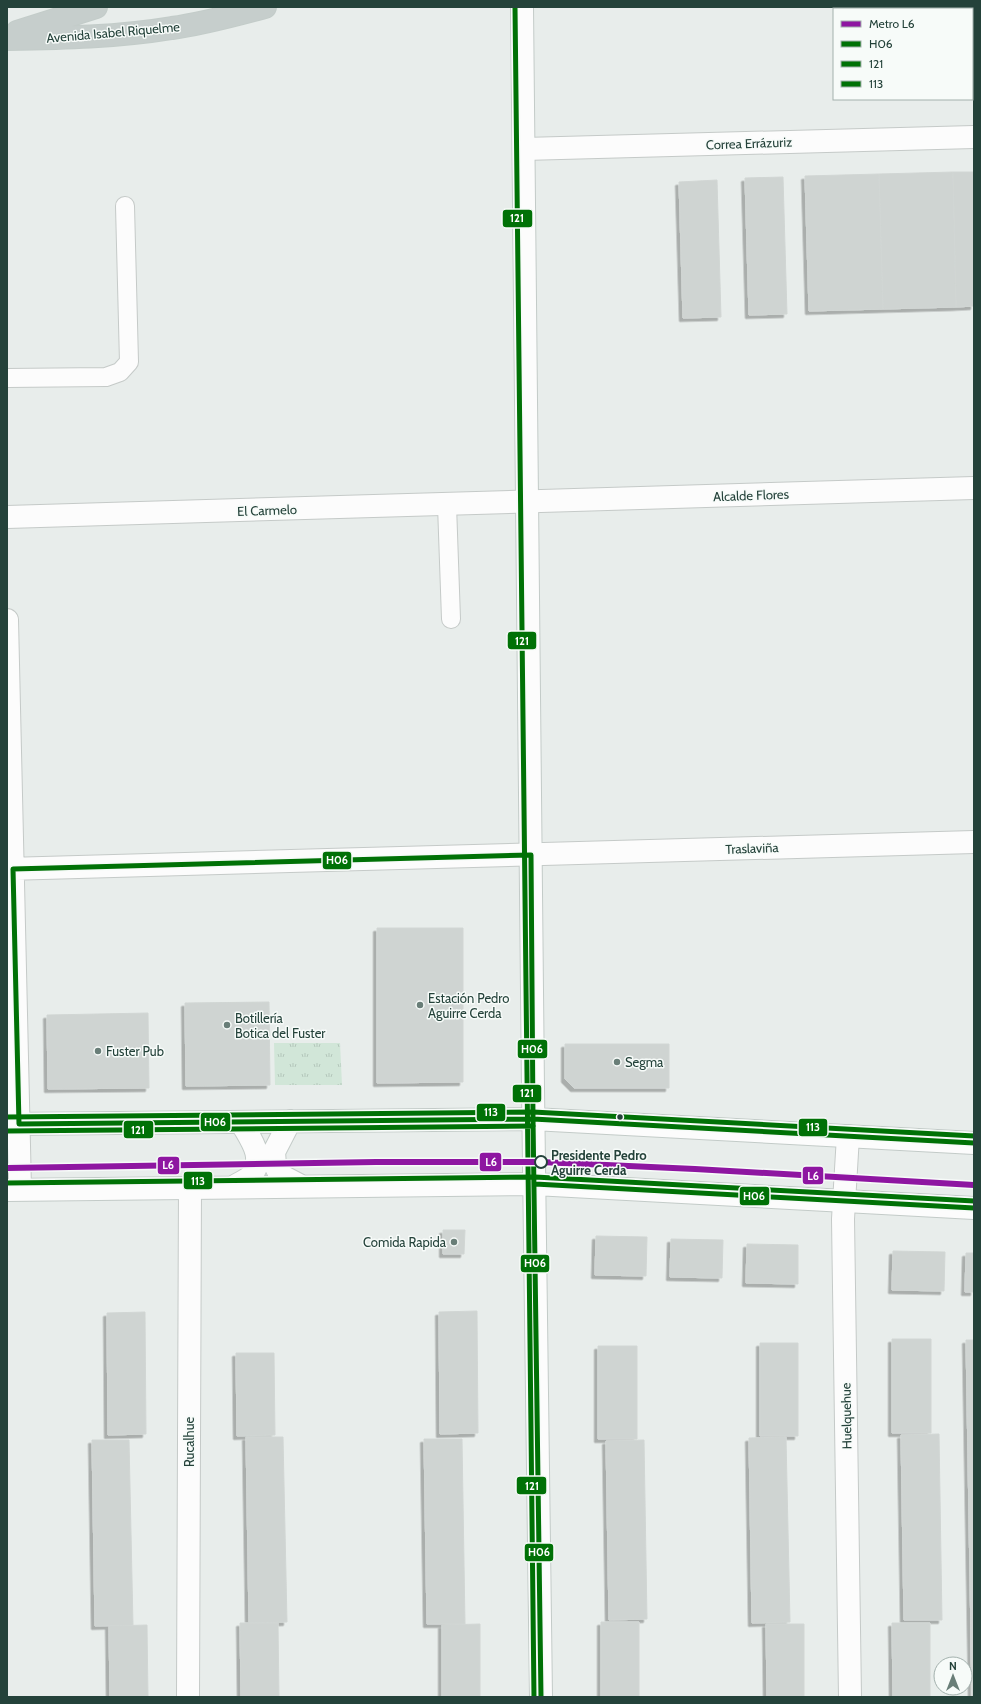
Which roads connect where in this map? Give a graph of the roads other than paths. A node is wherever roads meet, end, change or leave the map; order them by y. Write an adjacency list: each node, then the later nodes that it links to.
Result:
1 (96, 7): 4 (highway, Avenida Isabel Riquelme)
2 (265, 7): 5 (highway, Avenida Isabel Riquelme)
3 (522, 7): 7 (street)
4 (7, 35)
5 (7, 39)
6 (974, 137): 7 (street, Correa Errázuriz)
7 (524, 150): 11 (street)
8 (124, 206): 9 (lane)
9 (7, 378)
10 (974, 488): 11 (street, Alcalde Flores)
11 (527, 503): 12 (street, El Carmelo); 17 (street)
12 (447, 505): 13 (street, El Carmelo); 14 (lane)
13 (7, 517)
14 (451, 619)
15 (7, 620): 18 (street)
16 (974, 842): 17 (street, Traslaviña)
17 (531, 855): 18 (street, Traslaviña); 19 (street)
18 (10, 869): 22 (street)
19 (533, 1119): 20 (street); 23 (street); 25 (street)
20 (290, 1121): 21 (street); 26 (street)
21 (241, 1122): 22 (street); 27 (street)
22 (13, 1124): 29 (street)
23 (848, 1136): 24 (street); 30 (street, Huelquehue)
24 (974, 1142)
25 (535, 1184): 26 (street); 30 (street); 33 (street)
26 (301, 1186): 27 (street)
27 (233, 1187): 28 (street)
28 (190, 1188): 29 (street); 32 (street, Rucalhue)
29 (14, 1190)
30 (843, 1201): 31 (street); 34 (street, Huelquehue)
31 (974, 1208)
32 (188, 1697)
33 (541, 1697)
34 (850, 1697)

